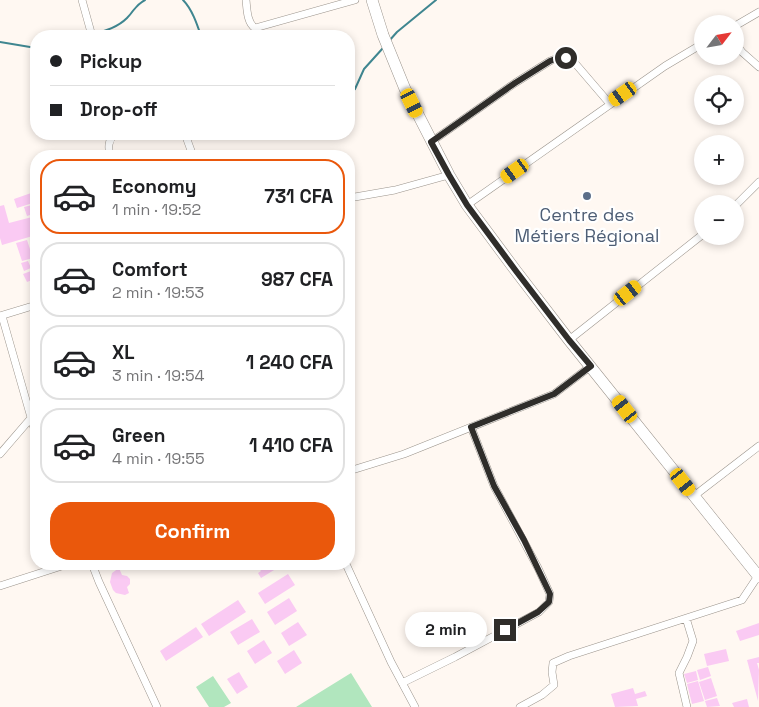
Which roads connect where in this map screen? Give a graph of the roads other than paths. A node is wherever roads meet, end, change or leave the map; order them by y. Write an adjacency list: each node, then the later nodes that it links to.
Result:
1 (82, 0): 9 (street)
2 (246, 0): 3 (street)
3 (355, 0)
4 (372, 0): 14 (main road)
5 (759, 12): 6 (street)
6 (749, 18): 7 (street); 8 (street)
7 (744, 21)
8 (744, 23)
9 (90, 30)
10 (694, 49): 13 (street)
11 (744, 54): 12 (street)
12 (759, 67)
13 (610, 104): 14 (street); 19 (street)
14 (431, 142): 15 (main road)
15 (449, 175): 17 (street); 19 (main road)
16 (759, 182): 18 (street)
17 (355, 197)
18 (744, 197)
19 (467, 205): 23 (main road)
20 (694, 241): 23 (street)
21 (30, 307): 22 (street)
22 (1, 316): 25 (street)
23 (569, 340): 24 (main road)
24 (591, 366): 27 (street); 31 (main road)
25 (30, 411)
26 (30, 420): 29 (street)
27 (471, 427): 30 (street); 38 (street)
28 (759, 446): 31 (street)
29 (0, 454)
30 (355, 469)
31 (694, 496): 35 (main road)
32 (49, 570): 36 (street)
33 (94, 570): 39 (street)
34 (349, 570): 38 (street)
35 (759, 577): 37 (street)
36 (0, 586)
37 (686, 618): 41 (street); 42 (street)
38 (402, 683): 40 (street)
39 (157, 707)
40 (415, 707)
41 (520, 707)
42 (687, 707)

